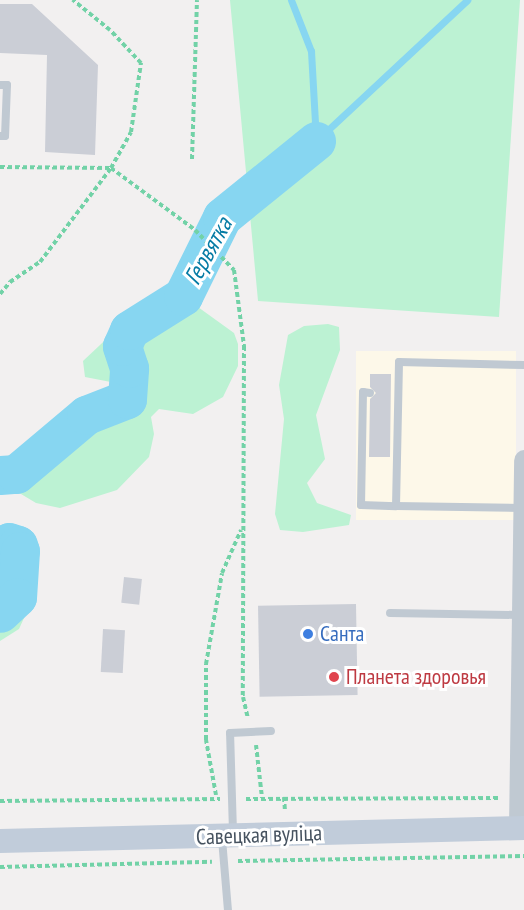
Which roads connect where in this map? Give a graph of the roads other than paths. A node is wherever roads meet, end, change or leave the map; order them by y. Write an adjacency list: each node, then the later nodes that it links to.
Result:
1 (0, 85): 2 (lane)
2 (0, 136)
3 (524, 365): 6 (lane)
4 (370, 393): 6 (lane)
5 (524, 460): 7 (street)
6 (396, 506): 7 (lane)
7 (522, 508): 9 (street)
8 (390, 613): 9 (lane)
9 (520, 615): 11 (street)
10 (272, 731): 12 (lane)
11 (521, 828): 12 (main road, Савецкая вуліца)
12 (227, 836): 13 (main road, Савецкая вуліца); 14 (lane)
13 (0, 842)
14 (228, 910)

